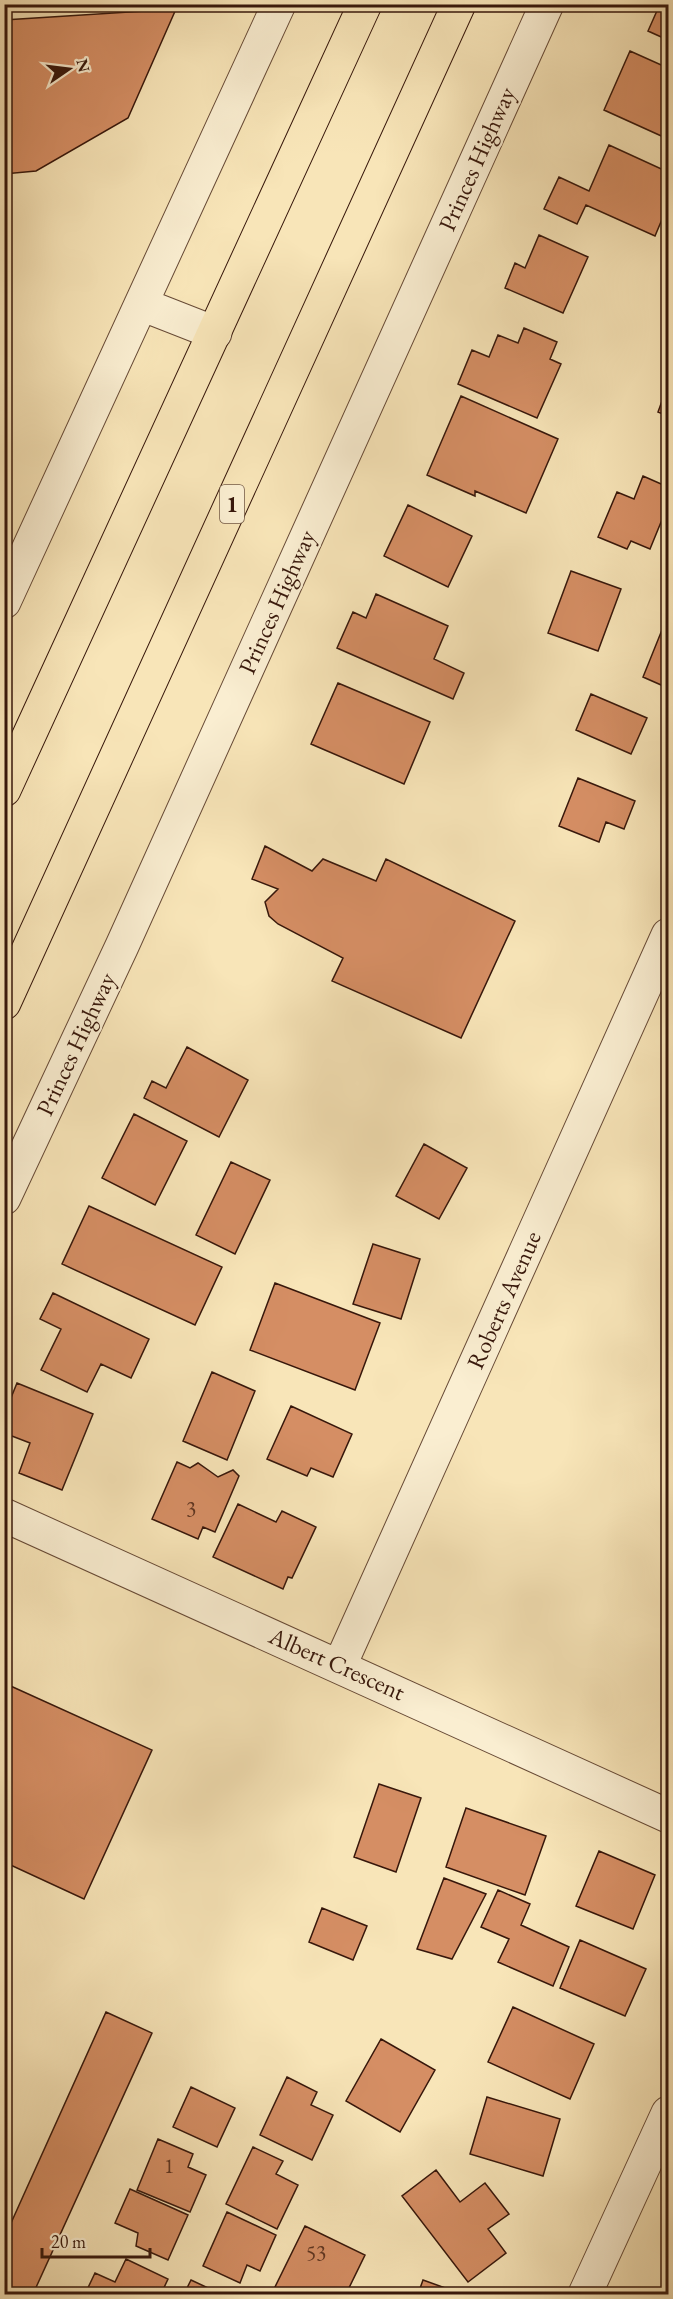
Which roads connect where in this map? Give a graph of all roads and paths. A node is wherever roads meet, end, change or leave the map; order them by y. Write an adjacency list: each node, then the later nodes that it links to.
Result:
1 (279, 4): 5 (street)
2 (364, 4): 6 (highway)
3 (459, 4): 10 (highway, 1)
4 (547, 4): 11 (street, Princes Highway)
5 (141, 304): 6 (street); 7 (street)
6 (215, 333): 8 (highway)
7 (4, 603)
8 (4, 790)
9 (669, 935): 13 (street, Roberts Avenue)
10 (4, 1003)
11 (4, 1198)
12 (4, 1515): 13 (street, Albert Crescent)
13 (340, 1665): 14 (street, Albert Crescent)
14 (669, 1816)
15 (669, 2113): 16 (street)
16 (585, 2295)

